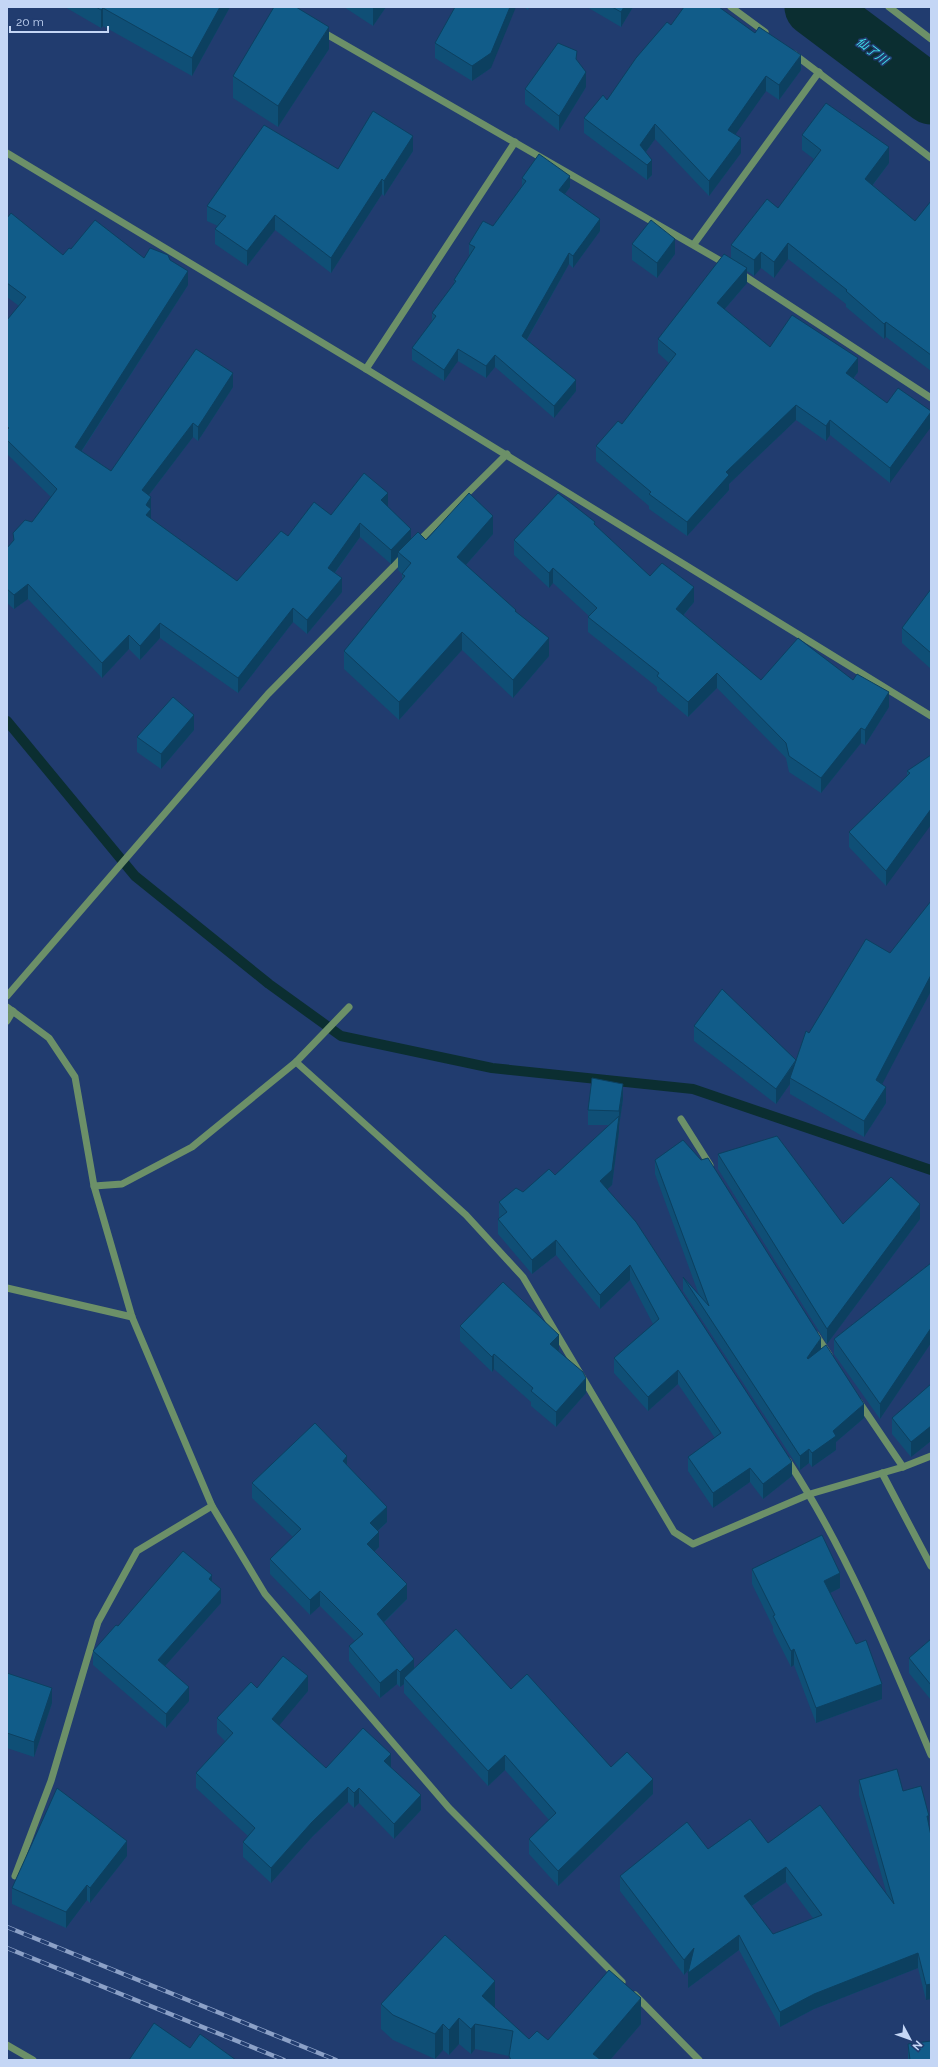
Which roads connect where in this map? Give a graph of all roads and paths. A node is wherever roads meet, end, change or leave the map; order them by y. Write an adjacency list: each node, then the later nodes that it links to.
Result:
1 (731, 7): 4 (street)
2 (889, 7): 5 (street)
3 (315, 27): 8 (street)
4 (768, 35)
5 (931, 39)
6 (787, 49): 7 (street)
7 (819, 72): 10 (street); 11 (street)
8 (515, 142): 11 (street); 12 (street)
9 (7, 153): 12 (street)
10 (931, 158)
11 (694, 244): 13 (street)
12 (366, 369): 14 (street)
13 (931, 398)
14 (507, 454): 15 (street); 16 (street)
15 (931, 716)
16 (7, 996)
17 (349, 1007): 20 (street)
18 (10, 1009): 19 (street); 23 (street)
19 (7, 1021)
20 (296, 1062): 23 (street); 33 (street)
21 (681, 1119): 22 (street)
22 (715, 1173)
23 (94, 1186): 25 (street)
24 (7, 1288): 25 (street)
25 (132, 1317): 34 (street)
26 (812, 1329): 27 (street)
27 (833, 1362)
28 (855, 1396): 31 (street)
29 (784, 1455): 33 (street)
30 (931, 1456): 31 (street)
31 (903, 1467): 32 (street)
32 (882, 1473): 33 (street); 35 (street)
33 (810, 1494): 36 (street)
34 (212, 1506): 37 (street); 40 (street)
35 (931, 1566)
36 (931, 1755)
37 (15, 1876)
38 (7, 2045): 39 (street)
39 (33, 2060)
40 (699, 2060)

